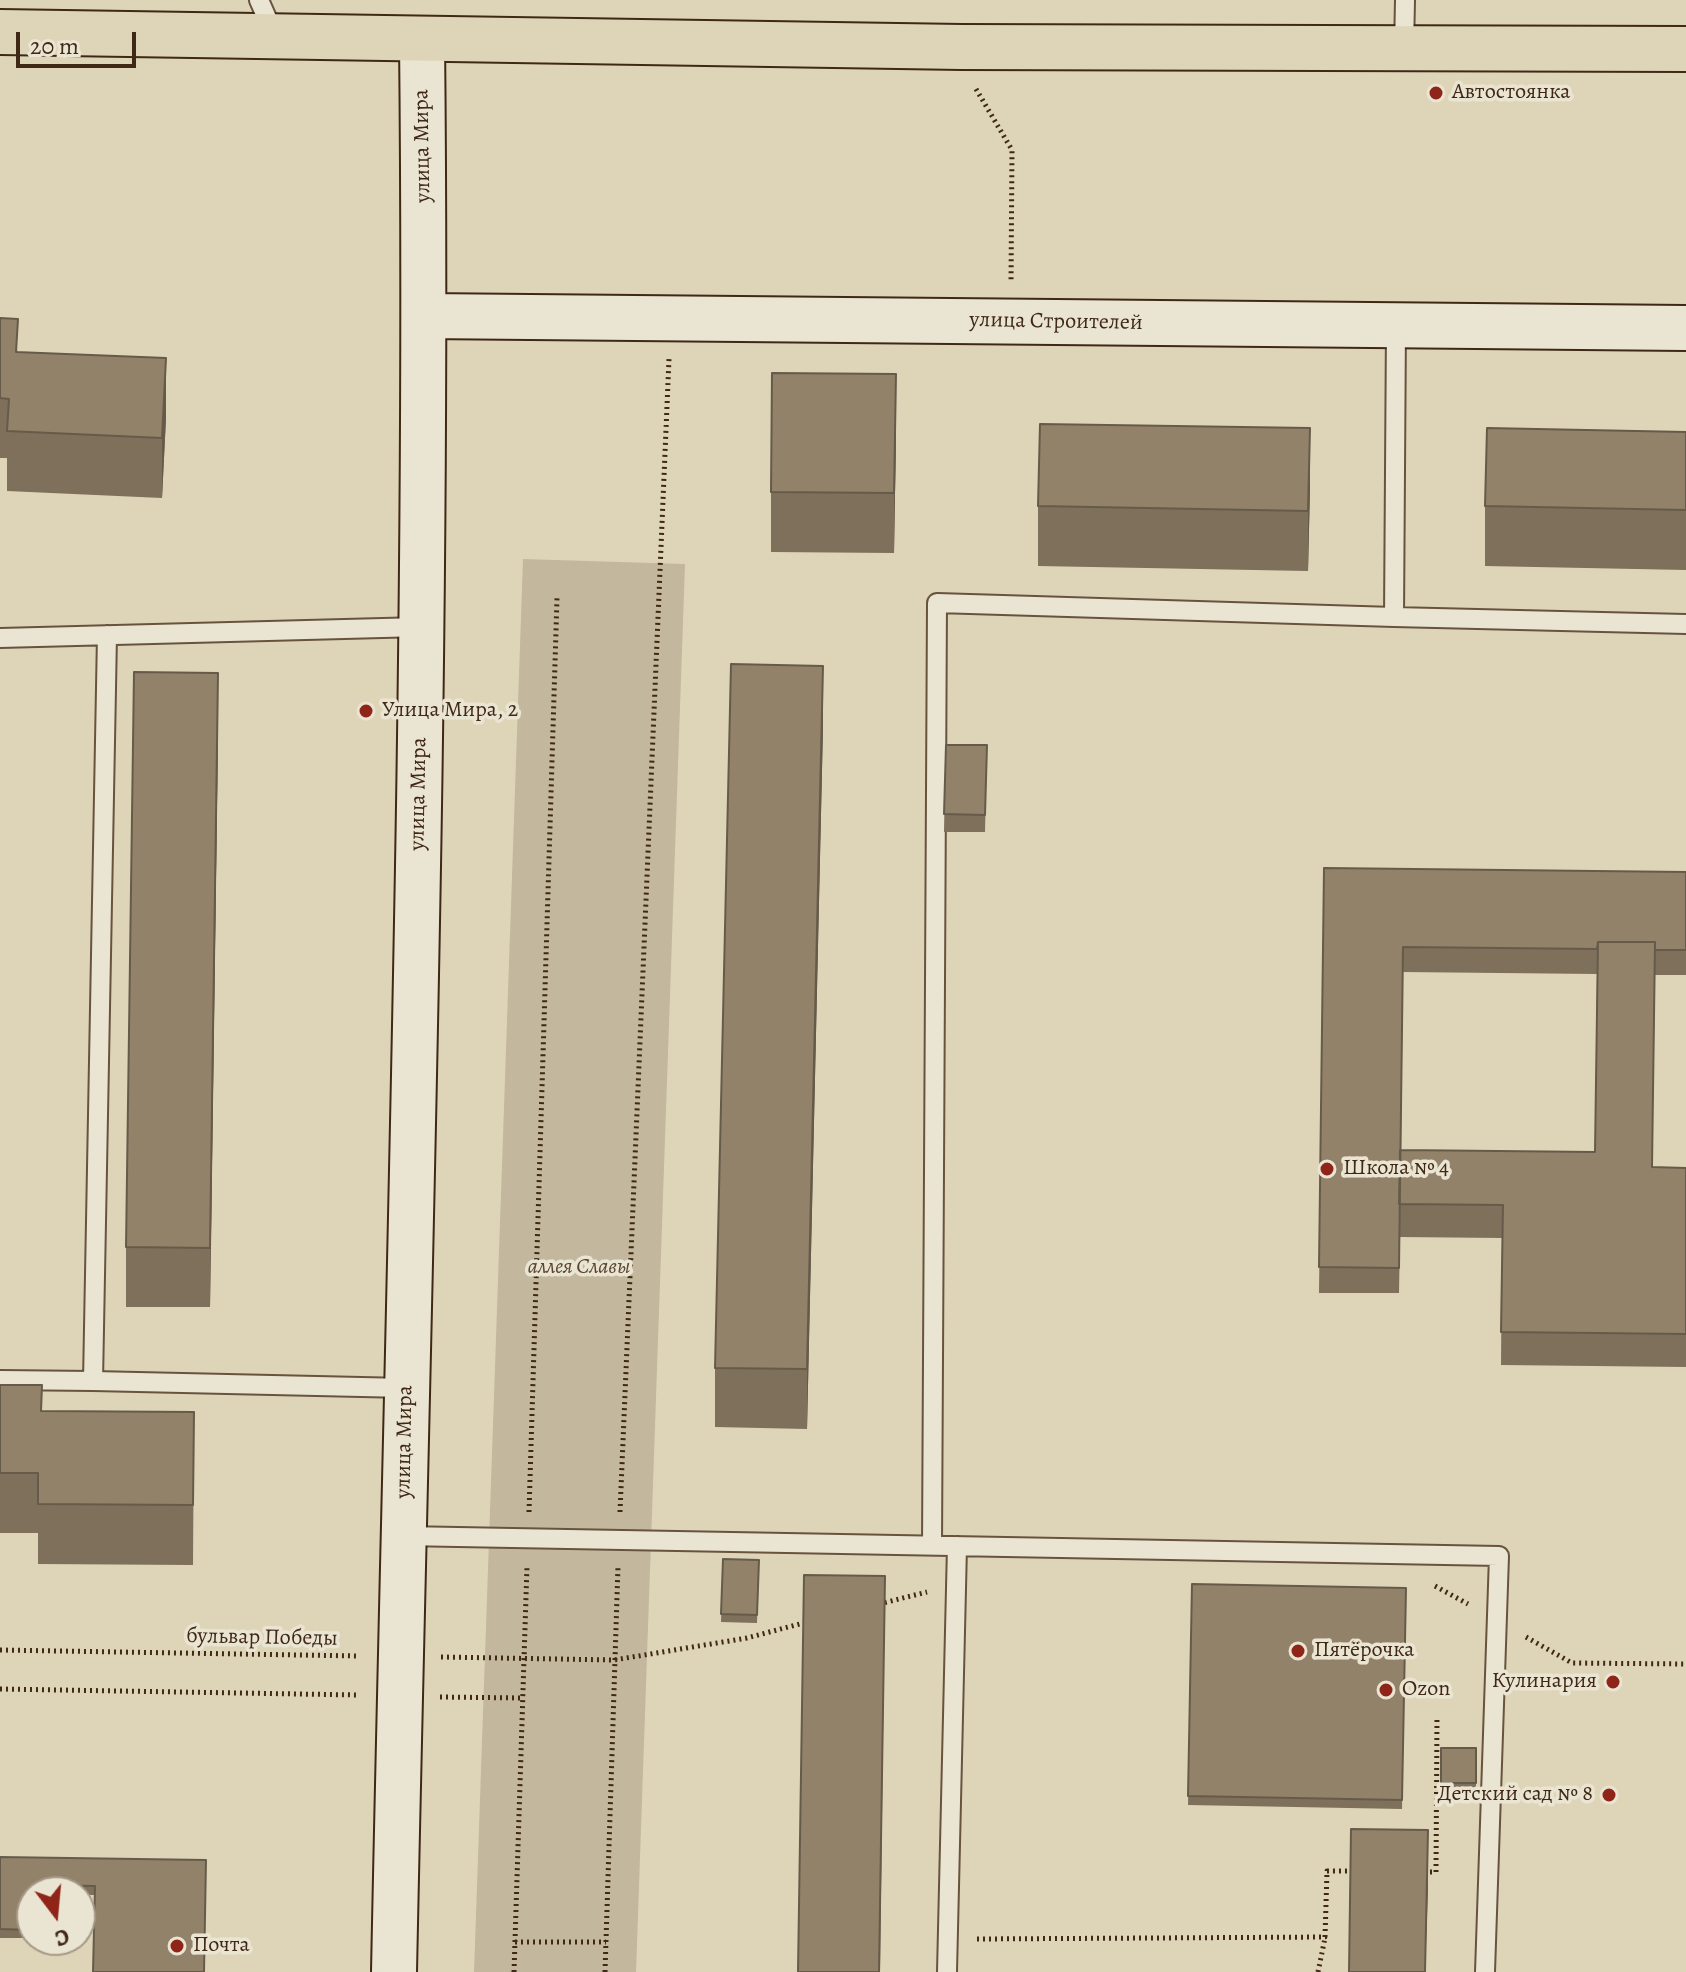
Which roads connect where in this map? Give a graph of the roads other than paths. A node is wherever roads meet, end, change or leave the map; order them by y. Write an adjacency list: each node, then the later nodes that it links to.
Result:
1 (1405, 0): 5 (lane)
2 (267, 18): 3 (main road); 4 (main road)
3 (0, 32)
4 (422, 39): 5 (main road); 7 (main road, улица Мира)
5 (1404, 49): 6 (main road)
6 (1686, 49)
7 (425, 316): 8 (main road, улица Строителей); 12 (main road, улица Мира)
8 (1396, 325): 9 (main road, улица Строителей); 10 (lane)
9 (1686, 328)
10 (1394, 617): 11 (lane); 19 (lane)
11 (1686, 624)
12 (422, 627): 13 (lane); 17 (main road, улица Мира)
13 (107, 635): 14 (lane); 16 (lane)
14 (0, 638)
15 (0, 1380): 16 (lane)
16 (93, 1381): 17 (lane)
17 (406, 1388): 18 (main road, улица Мира)
18 (403, 1536): 19 (lane); 21 (main road, улица Мира)
19 (932, 1545): 20 (lane)
20 (957, 1546): 22 (lane); 23 (lane)
21 (394, 1972)
22 (947, 1972)
23 (1485, 1972)

